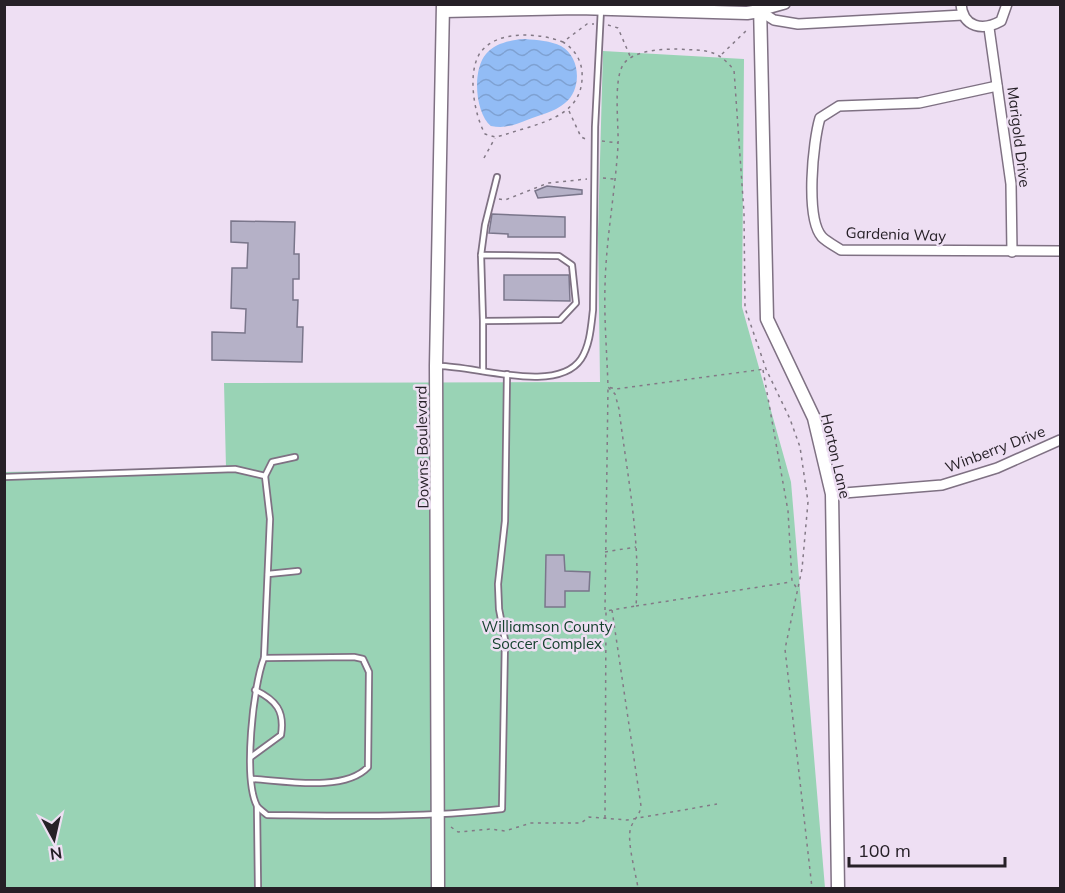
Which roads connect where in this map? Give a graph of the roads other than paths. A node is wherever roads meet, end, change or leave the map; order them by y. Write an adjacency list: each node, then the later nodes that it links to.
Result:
1 (785, 4): 6 (street)
2 (961, 4): 8 (street)
3 (1007, 4): 9 (street)
4 (578, 6): 5 (street); 7 (street)
5 (443, 8): 16 (street, Downs Boulevard)
6 (760, 8): 7 (street); 8 (street); 23 (street, Horton Lane)
7 (601, 9): 18 (lane)
8 (963, 15): 9 (street)
9 (989, 28): 10 (street, Marigold Drive)
10 (997, 86): 13 (street, Marigold Drive); 13 (street, Gardenia Way)
11 (497, 177): 14 (lane)
12 (1060, 251): 13 (street, Gardenia Way)
13 (1012, 252)
14 (481, 255): 15 (lane); 15 (lane)
15 (483, 321): 17 (lane)
16 (436, 366): 17 (lane); 31 (street, Downs Boulevard)
17 (483, 371): 18 (lane)
18 (507, 374): 31 (lane)
19 (1060, 440): 23 (street, Winberry Drive)
20 (295, 457): 21 (lane)
21 (265, 476): 22 (lane); 25 (lane)
22 (4, 477)
23 (832, 494): 34 (street, Horton Lane)
24 (298, 571): 25 (lane)
25 (268, 573): 26 (lane)
26 (264, 658): 27 (lane); 29 (lane)
27 (255, 690): 28 (lane); 28 (lane)
28 (251, 757): 29 (lane)
29 (253, 779): 30 (lane)
30 (257, 807): 31 (lane); 32 (lane)
31 (439, 815): 33 (street, Downs Boulevard)
32 (258, 888)
33 (438, 888)
34 (838, 888)

